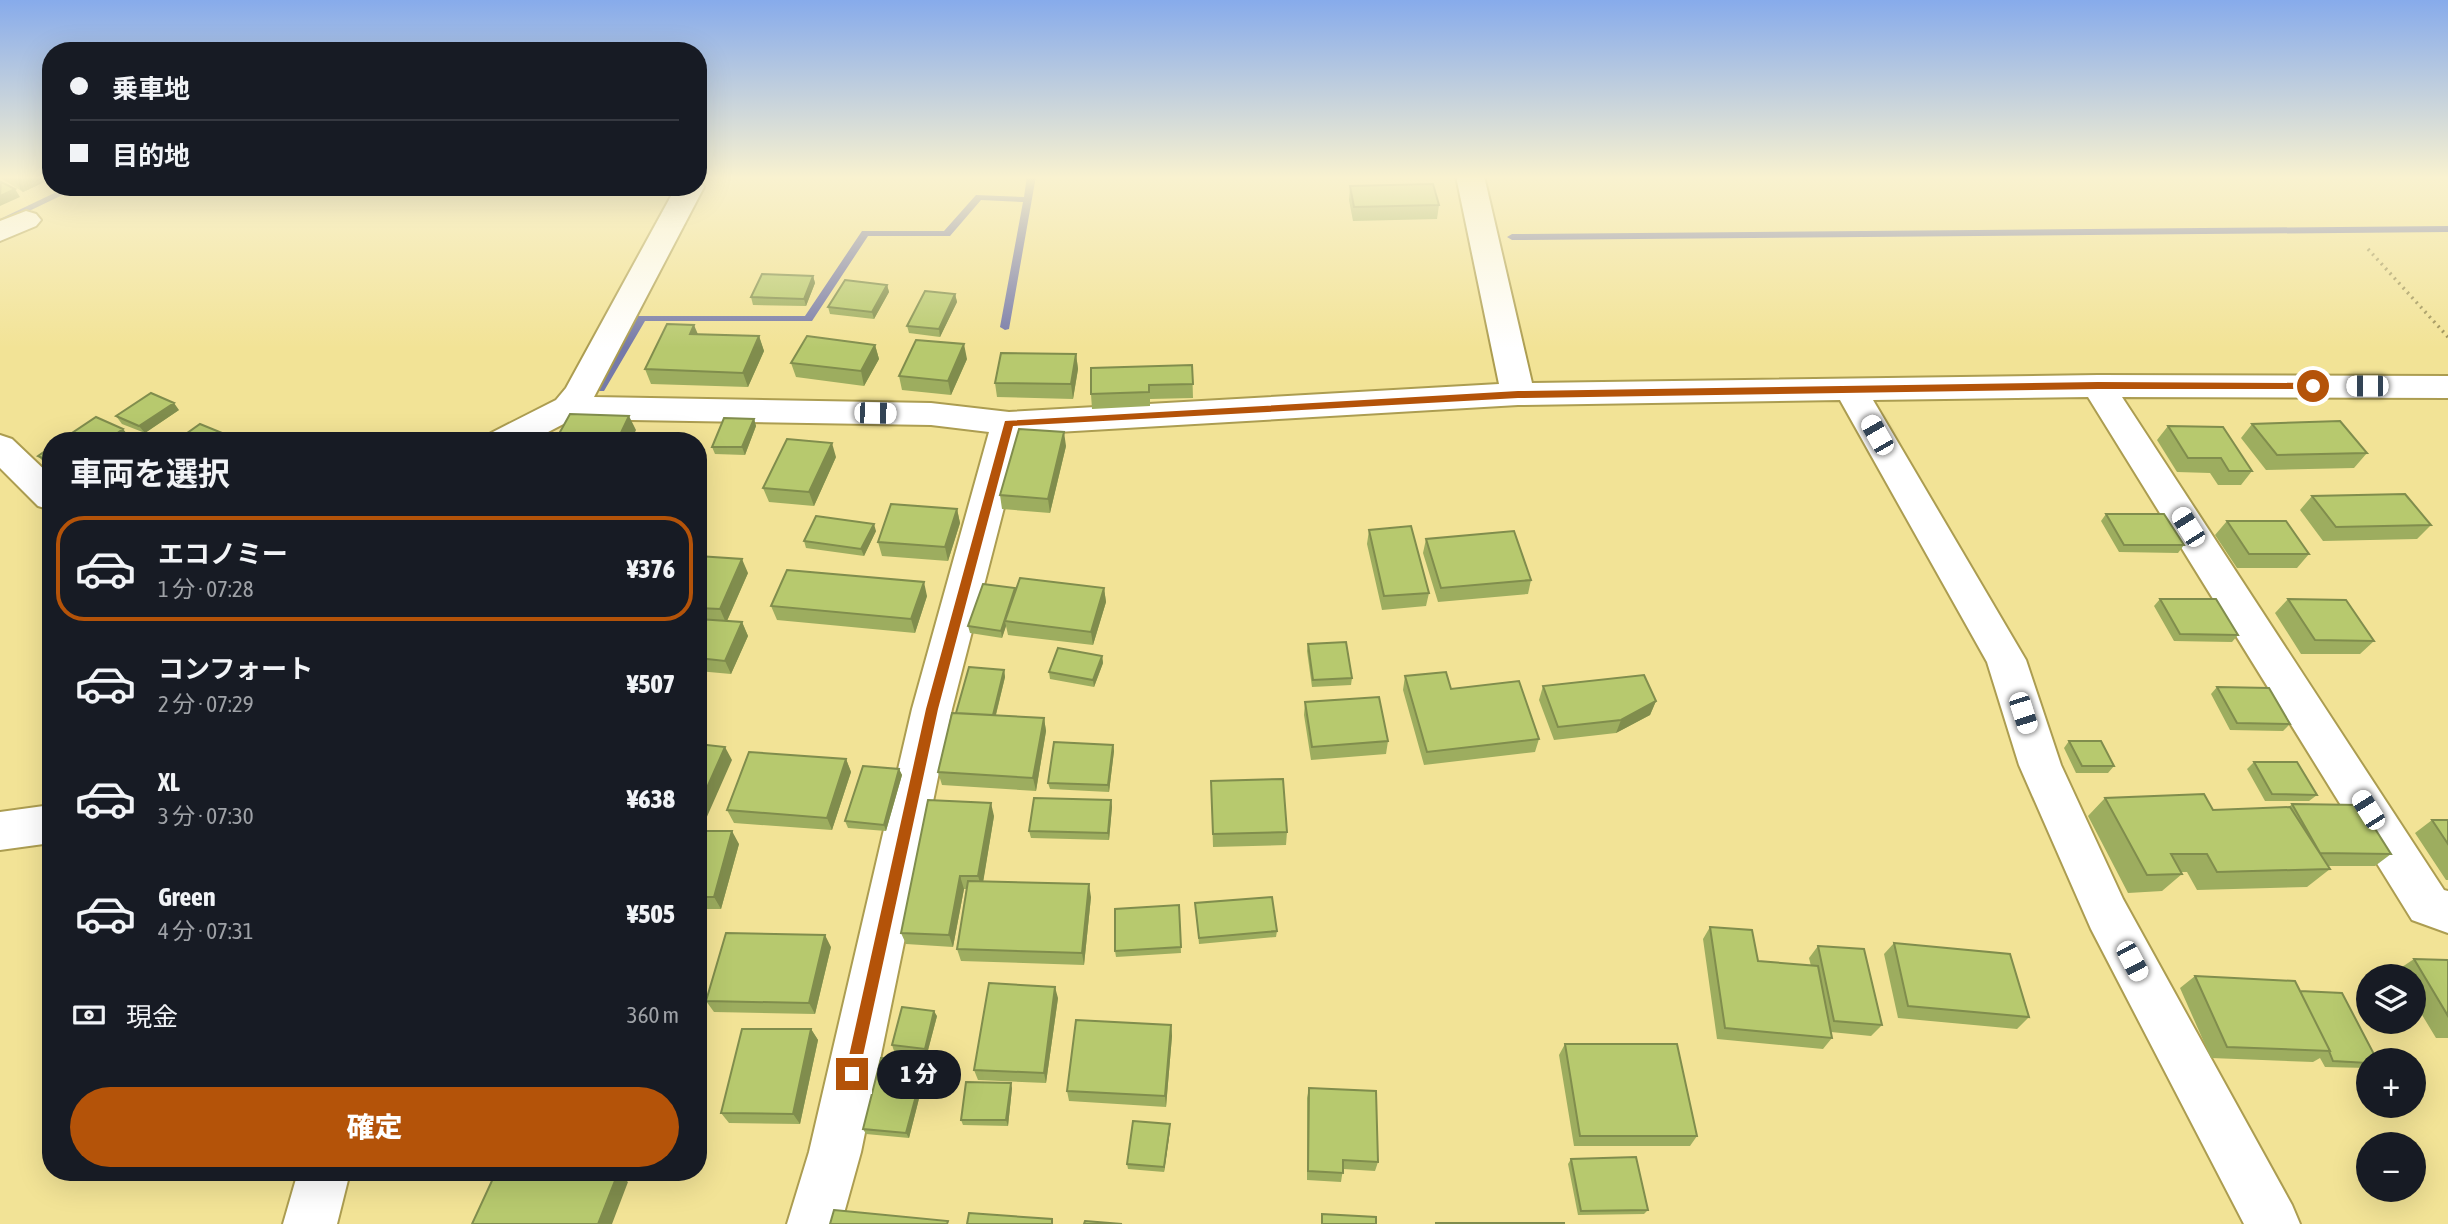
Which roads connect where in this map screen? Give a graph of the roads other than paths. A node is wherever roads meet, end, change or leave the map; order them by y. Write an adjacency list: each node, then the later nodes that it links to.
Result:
1 (665, 233): 7 (street)
2 (1483, 233): 6 (street)
3 (2098, 386): 4 (street); 5 (street); 14 (street)
4 (2448, 387)
5 (1851, 390): 6 (street); 18 (street)
6 (1518, 394): 8 (street)
7 (568, 408): 8 (street); 9 (street)
8 (1009, 423): 17 (street)
9 (521, 432)
10 (0, 447): 11 (street)
11 (42, 488)
12 (42, 825): 13 (street)
13 (0, 831)
14 (2448, 912)
15 (322, 1181): 16 (street)
16 (310, 1224)
17 (814, 1224)
18 (2273, 1224)

